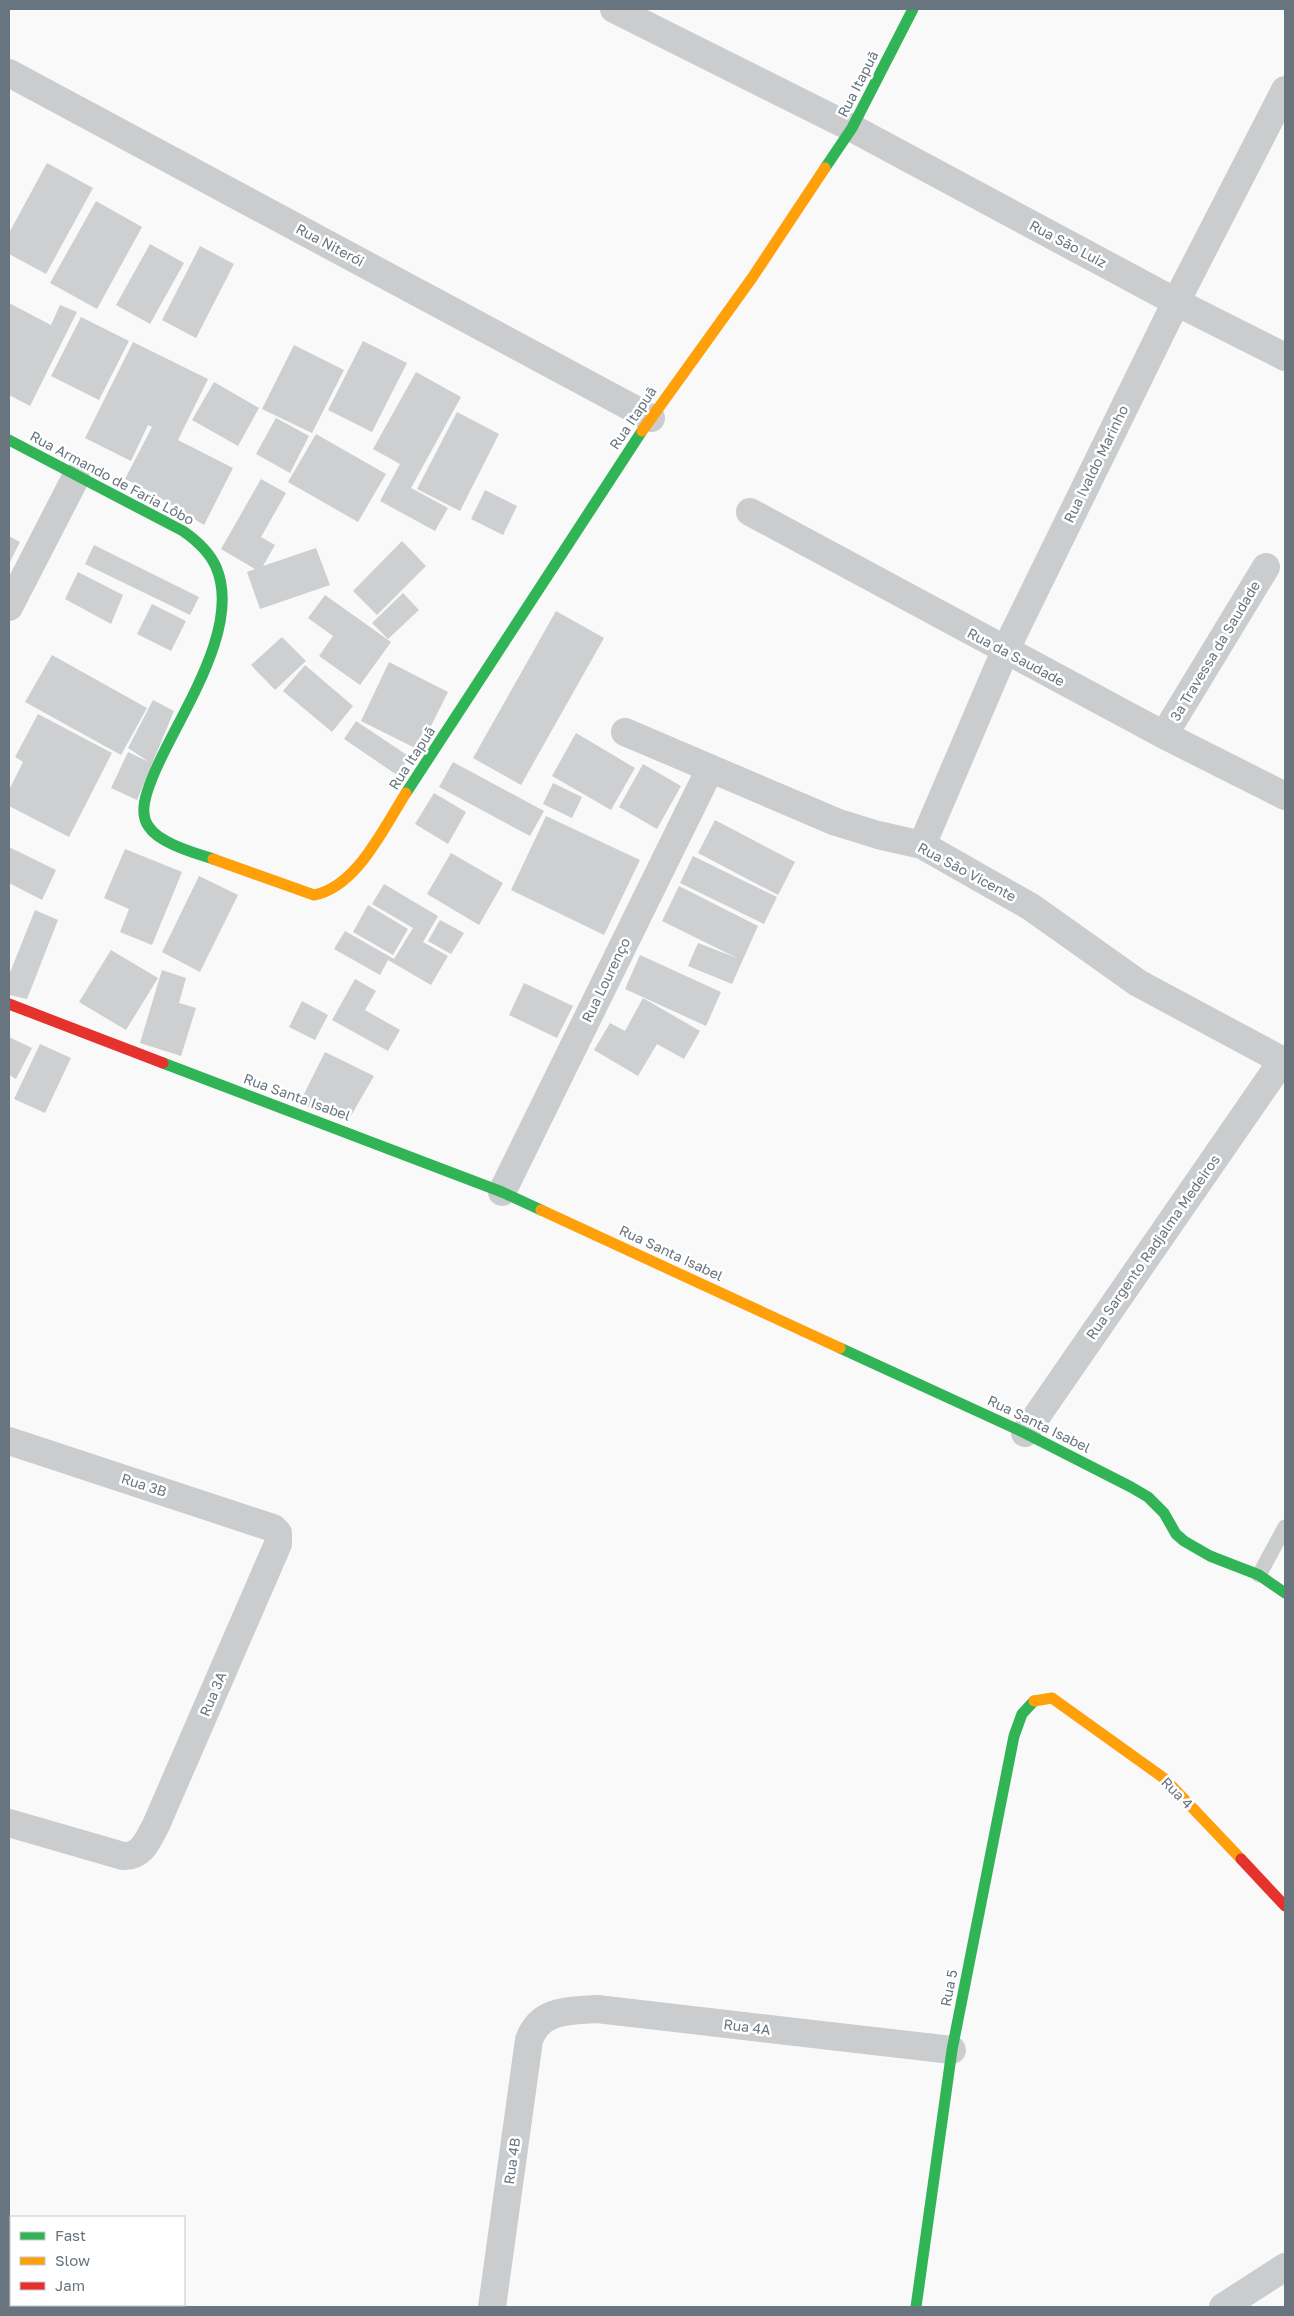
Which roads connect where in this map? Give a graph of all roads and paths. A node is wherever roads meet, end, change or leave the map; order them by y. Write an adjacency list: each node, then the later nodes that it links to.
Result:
1 (614, 9): 5 (street, Rua São Luiz)
2 (913, 9): 5 (street, Rua Itapuã)
3 (9, 73): 8 (street, Rua Niterói)
4 (1285, 90): 6 (street, Rua Ivaldo Marinho)
5 (852, 128): 6 (street, Rua São Luiz); 8 (street, Rua Itapuã)
6 (1176, 302): 7 (street, Rua São Luiz); 14 (street, Rua Ivaldo Marinho)
7 (1285, 357)
8 (651, 418): 19 (street, Rua Itapuã)
9 (9, 440): 10 (street, Rua Armando de Faria Lôbo)
10 (76, 477): 13 (street); 19 (street, Rua Armando de Faria Lôbo)
11 (750, 512): 14 (street, Rua da Saudade)
12 (1266, 567): 16 (street, 3ª Travessa da Saudade)
13 (9, 607)
14 (1004, 651): 16 (street, Rua da Saudade); 20 (street, Rua Ivaldo Marinho)
15 (625, 732): 17 (street, Rua São Vicente)
16 (1164, 735): 18 (street, Rua da Saudade)
17 (710, 769): 20 (street, Rua São Vicente); 23 (street, Rua Lourenço)
18 (1285, 796)
19 (374, 843)
20 (922, 844): 22 (street, Rua São Vicente)
21 (9, 1004): 23 (street, Rua Santa Isabel)
22 (1284, 1061): 24 (street, Rua Sargento Radjalma Medeiros)
23 (502, 1192): 24 (street, Rua Santa Isabel)
24 (1025, 1433): 28 (street, Rua Santa Isabel)
25 (9, 1441): 27 (street, Rua 3B)
26 (1285, 1527): 28 (lane)
27 (278, 1532): 31 (street, Rua 3A)
28 (1259, 1575): 29 (street, Rua Santa Isabel)
29 (1285, 1593)
30 (1052, 1698): 32 (street, Rua 4); 34 (street, Rua 5)
31 (9, 1823)
32 (1285, 1906)
33 (543, 2018): 34 (street, Rua 4A); 36 (street, Rua 4B)
34 (952, 2050): 37 (street, Rua 5)
35 (1285, 2267): 38 (street)
36 (492, 2307)
37 (916, 2307)
38 (1223, 2307)

